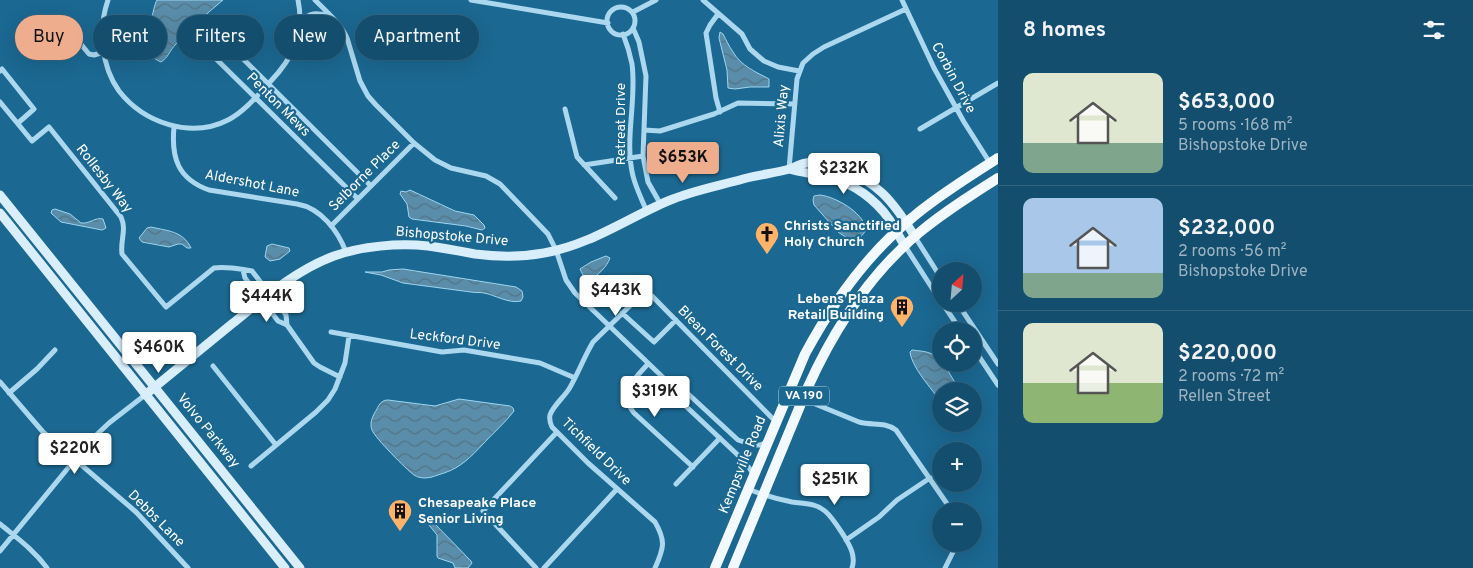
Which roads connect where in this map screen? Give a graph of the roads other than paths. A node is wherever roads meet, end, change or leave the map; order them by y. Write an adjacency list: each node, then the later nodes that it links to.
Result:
1 (108, 0): 13 (street)
2 (298, 0): 14 (street)
3 (315, 0): 17 (street)
4 (471, 0): 9 (street)
5 (522, 0): 9 (street)
6 (656, 0): 11 (street)
7 (703, 0): 12 (street)
8 (902, 0): 10 (street, Corbin Drive)
9 (520, 8): 18 (street)
10 (906, 9): 27 (street, Alixis Way); 33 (street, Corbin Drive)
11 (632, 12): 18 (street); 19 (street)
12 (718, 14): 27 (street); 35 (street)
13 (104, 15)
14 (300, 15)
15 (310, 15): 16 (street)
16 (327, 15)
17 (330, 15)
18 (608, 23): 20 (street)
19 (633, 28): 20 (street); 39 (street, Retreat Drive)
20 (623, 34): 42 (street, Retreat Drive)
21 (345, 35): 40 (street)
22 (83, 47): 23 (street)
23 (93, 55)
24 (105, 60): 37 (street)
25 (288, 60): 29 (street)
26 (0, 71): 36 (street)
27 (799, 71): 32 (street, Alixis Way)
28 (998, 83): 33 (street)
29 (268, 84): 30 (street); 30 (street, Penton Mews); 47 (street, Penton Mews)
30 (255, 98): 37 (street); 50 (street, Penton Mews)
31 (0, 102): 36 (street, Rollesby Way)
32 (795, 104): 35 (street); 45 (street, Alixis Way)
33 (956, 107): 38 (street); 43 (street, Corbin Drive)
34 (565, 109): 44 (street)
35 (720, 112): 39 (street)
36 (18, 123): 62 (street, Rollesby Way)
37 (174, 126): 55 (street, Aldershot Lane)
38 (920, 129)
39 (644, 130): 41 (street, Retreat Drive)
40 (414, 143): 47 (street, Selborne Place); 59 (street)
41 (643, 156): 42 (street); 51 (street, Retreat Drive)
42 (631, 157): 44 (street); 52 (street, Retreat Drive)
43 (994, 161): 54 (main road, Kempsville Road / VA 190)
44 (584, 164): 49 (street)
45 (789, 169): 51 (street, Bishopstoke Drive); 54 (street, Bishopstoke Drive); 56 (street, Bishopstoke Drive)
46 (998, 178): 57 (main road, VA 190)
47 (371, 186): 50 (street, Selborne Place)
48 (0, 194): 86 (street, Volvo Parkway)
49 (615, 198)
50 (358, 199): 55 (street, Selborne Place)
51 (661, 204): 52 (street, Bishopstoke Drive)
52 (647, 212): 59 (street, Bishopstoke Drive)
53 (0, 213): 88 (street, Volvo Parkway)
54 (906, 222): 56 (main road, Kempsville Road / VA 190); 57 (street, Bishopstoke Drive)
55 (331, 226): 60 (street, Aldershot Lane)
56 (896, 232): 58 (street, Bishopstoke Drive); 90 (main road, Kempsville Road / VA 190)
57 (915, 236): 58 (main road, VA 190); 61 (street)
58 (905, 246): 63 (street); 89 (main road, VA 190)
59 (556, 250): 60 (street, Bishopstoke Drive); 71 (street)
60 (346, 253): 64 (street, Bishopstoke Drive)
61 (932, 263)
62 (243, 270): 64 (street, Rollesby Way); 66 (street)
63 (932, 288)
64 (270, 294): 66 (street, Bishopstoke Drive); 70 (street, Rollesby Way)
65 (646, 295): 68 (street, Tichfield Drive); 69 (street, Blean Forest Drive)
66 (262, 300): 70 (street); 86 (street, Bishopstoke Drive)
67 (963, 312): 74 (street)
68 (622, 313): 69 (street); 71 (street, Tichfield Drive)
69 (676, 320): 90 (street, Blean Forest Drive)
70 (287, 325): 81 (street)
71 (609, 325): 78 (street); 82 (street, Tichfield Drive)
72 (331, 332): 73 (street, Leckford Drive)
73 (349, 336): 81 (street); 82 (street, Leckford Drive)
74 (988, 349): 76 (street); 79 (street)
75 (55, 350): 87 (street)
76 (982, 353)
77 (982, 362): 84 (street)
78 (648, 364): 85 (street); 97 (street)
79 (998, 364)
80 (213, 366): 94 (street)
81 (340, 377): 94 (street)
82 (575, 378): 91 (street, Tichfield Drive)
83 (0, 382): 87 (street, Debbs Lane)
84 (998, 385)
85 (672, 386): 92 (street); 93 (street)
86 (155, 387): 88 (street, Bishopstoke Drive); 113 (street, Volvo Parkway)
87 (9, 393): 95 (street, Debbs Lane)
88 (145, 395): 95 (street); 112 (street, Volvo Parkway)
89 (803, 399): 99 (street); 103 (main road, VA 190)
90 (776, 422): 93 (main road, Kempsville Road / VA 190)
91 (557, 432): 101 (street, Tichfield Drive); 114 (street)
92 (720, 438): 97 (street); 98 (street)
93 (768, 442): 98 (main road, Kempsville Road / VA 190)
94 (276, 445): 96 (street)
95 (74, 460): 106 (street); 111 (street, Debbs Lane)
96 (251, 466)
97 (693, 467): 100 (street)
98 (754, 475): 102 (main road, Kempsville Road / VA 190)
99 (930, 478): 104 (street); 107 (street)
100 (676, 484)
101 (617, 489): 115 (street); 116 (street, Tichfield Drive)
102 (748, 489): 103 (street); 117 (main road, Kempsville Road / VA 190)
103 (763, 495): 107 (street); 118 (main road, VA 190)
104 (946, 502)
105 (0, 524): 106 (street)
106 (13, 535): 108 (street); 110 (street)
107 (846, 540): 119 (street)
108 (0, 551)
109 (953, 552): 120 (street)
110 (47, 568)
111 (188, 568)
112 (285, 568)
113 (300, 568)
114 (536, 568)
115 (544, 568)
116 (655, 568)
117 (716, 568)
118 (733, 568)
119 (852, 568)
120 (945, 568)

